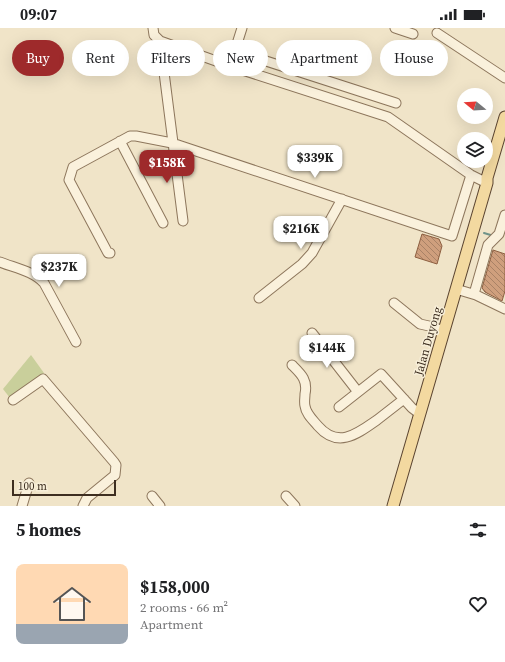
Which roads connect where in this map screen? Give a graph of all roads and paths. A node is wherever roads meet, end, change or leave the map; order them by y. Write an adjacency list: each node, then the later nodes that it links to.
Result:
1 (153, 28): 6 (street)
2 (242, 28): 7 (street)
3 (395, 28): 5 (street)
4 (437, 33): 11 (street)
5 (413, 34)
6 (159, 40)
7 (238, 40)
8 (268, 62): 12 (street)
9 (164, 76): 14 (street)
10 (261, 76): 17 (street)
11 (505, 78)
12 (396, 103)
13 (505, 117): 18 (main road, Jalan Duyong)
14 (171, 136): 16 (street); 19 (street); 21 (street)
15 (505, 137): 18 (main road, Jalan Duyong)
16 (120, 141): 22 (street); 23 (street)
17 (471, 175): 18 (street); 19 (street)
18 (487, 183): 25 (main road, Jalan Duyong)
19 (342, 199): 27 (street)
20 (505, 215): 26 (street)
21 (182, 221)
22 (163, 223)
23 (110, 254)
24 (5, 264): 32 (street)
25 (456, 289): 26 (street); 30 (main road, Jalan Duyong)
26 (474, 294): 29 (street)
27 (259, 298)
28 (394, 303): 30 (street)
29 (505, 308)
30 (444, 331): 38 (main road, Jalan Duyong)
31 (312, 333): 34 (street)
32 (76, 342)
33 (292, 365): 35 (street)
34 (358, 392): 35 (street); 37 (street)
35 (404, 399): 38 (street)
36 (13, 400): 43 (street)
37 (339, 407)
38 (420, 414): 46 (main road, Jalan Duyong)
39 (29, 483): 42 (street)
40 (152, 496): 44 (street)
41 (286, 496): 45 (street)
42 (22, 506)
43 (83, 506)
44 (160, 506)
45 (295, 506)
46 (393, 506)

